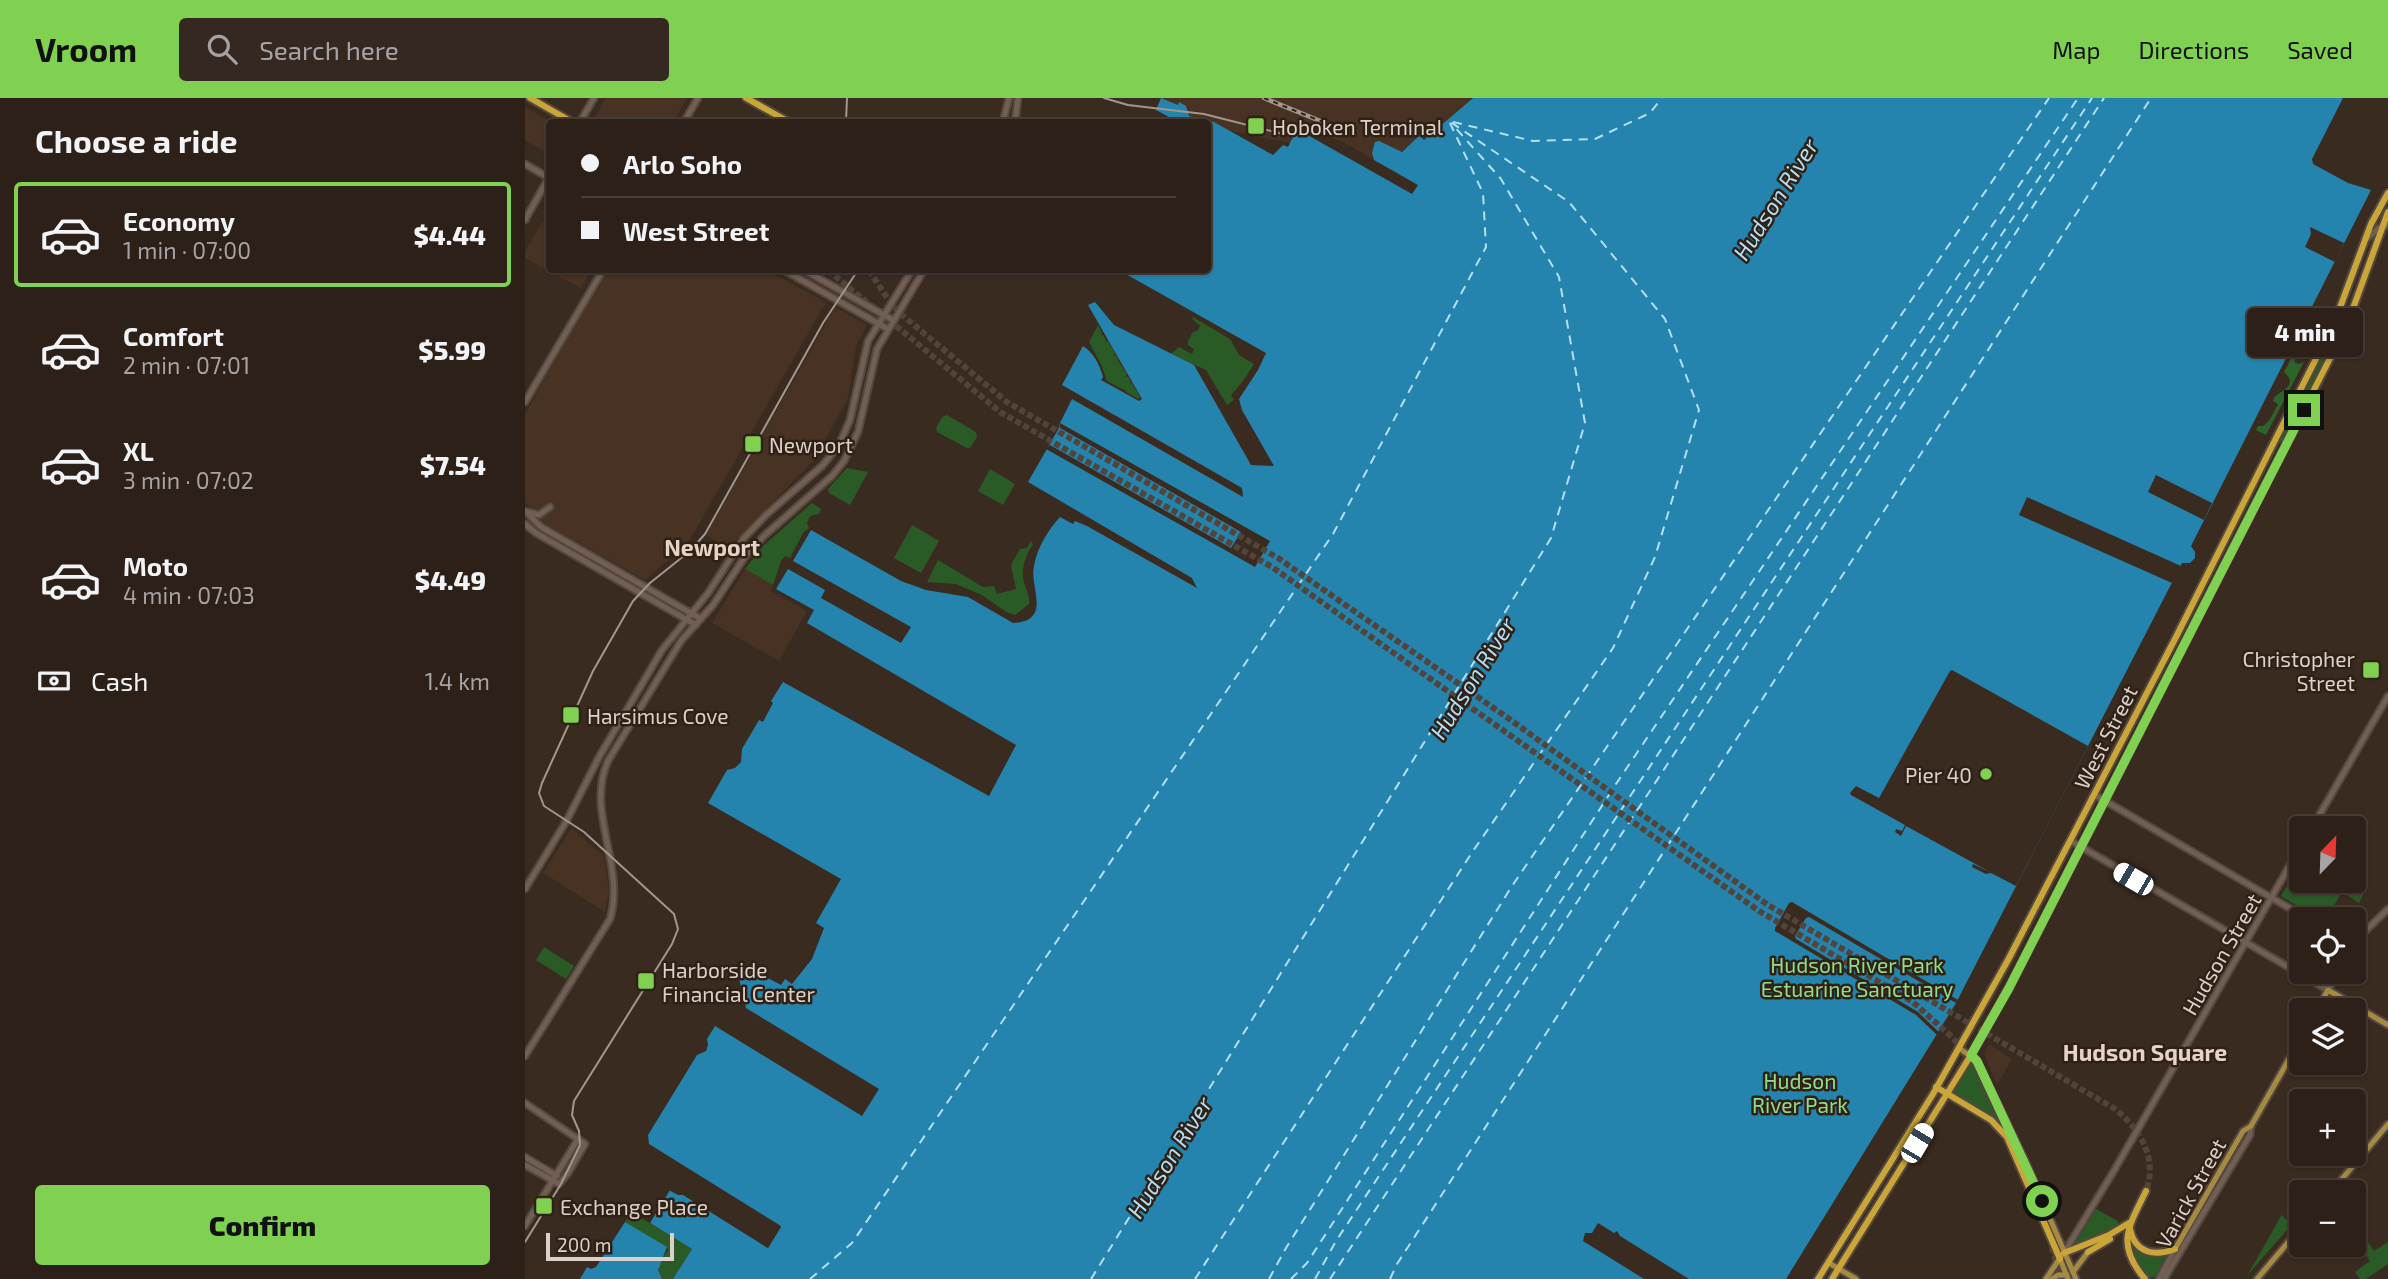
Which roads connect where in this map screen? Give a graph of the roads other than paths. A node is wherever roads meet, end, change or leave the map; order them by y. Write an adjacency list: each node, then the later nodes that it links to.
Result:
1 (530, 98): 7 (highway)
2 (594, 98): 8 (street)
3 (698, 98): 9 (street)
4 (746, 98): 10 (highway)
5 (1009, 98): 11 (street)
6 (1018, 98): 12 (street)
7 (567, 119)
8 (582, 119)
9 (686, 119)
10 (783, 119)
11 (1004, 119)
12 (1015, 119)
13 (525, 164): 14 (street)
14 (546, 176)
15 (546, 181): 18 (street)
16 (2388, 193): 20 (highway, West Street)
17 (2388, 212): 19 (highway, West Street)
18 (525, 220)
19 (2385, 226): 20 (street); 43 (highway, West Street)
20 (2365, 240): 42 (highway, West Street)
21 (601, 273): 30 (street)
22 (789, 273): 28 (street)
23 (809, 273): 26 (street)
24 (910, 273): 26 (street)
25 (923, 273): 27 (street)
26 (884, 315): 27 (street); 28 (street)
27 (893, 320): 29 (street)
28 (879, 323): 29 (street); 37 (street)
29 (888, 329): 39 (street)
30 (528, 389): 31 (street)
31 (525, 402)
32 (550, 508): 33 (street)
33 (525, 511): 36 (street)
34 (525, 524): 35 (street)
35 (585, 560): 36 (street); 38 (street)
36 (601, 560): 37 (street)
37 (693, 613): 38 (street); 39 (street)
38 (687, 619): 40 (street); 48 (street)
39 (702, 619): 40 (street)
40 (696, 625): 60 (street)
41 (2388, 696): 44 (street)
42 (2095, 795): 43 (street); 45 (highway, West Street)
43 (2105, 801): 46 (highway, West Street); 49 (street)
44 (2319, 816)
45 (2071, 841): 46 (street); 58 (highway, West Street)
46 (2081, 847): 53 (street); 59 (highway, West Street)
47 (2289, 867): 49 (street, Hudson Street)
48 (525, 889)
49 (2271, 898): 50 (street); 53 (street, Hudson Street)
50 (2289, 908)
51 (2388, 909): 52 (street)
52 (2366, 928)
53 (2245, 943): 55 (street); 78 (street, Hudson Street)
54 (2331, 984): 55 (street)
55 (2328, 990): 56 (main road); 57 (main road)
56 (2324, 998)
57 (2388, 1025)
58 (1959, 1048): 59 (main road); 62 (highway, West Street)
59 (1971, 1055): 63 (highway, West Street); 78 (main road)
60 (525, 1056)
61 (2289, 1059): 66 (main road, Varick Street)
62 (1936, 1087): 63 (highway); 79 (highway, West Street)
63 (1947, 1094): 78 (highway); 80 (highway, West Street)
64 (525, 1103): 67 (street)
65 (2388, 1124): 71 (main road)
66 (2251, 1126): 76 (main road, Varick Street); 88 (street, Varick Street)
67 (578, 1139): 70 (street); 70 (street)
68 (525, 1157): 70 (street)
69 (525, 1165): 70 (street)
70 (557, 1178): 73 (street)
71 (2341, 1180)
72 (2146, 1191): 74 (highway)
73 (525, 1226)
74 (2126, 1226): 76 (highway); 77 (highway); 78 (highway); 87 (highway)
75 (2289, 1241): 89 (main road)
76 (2175, 1249): 88 (street, Varick Street)
77 (2088, 1252): 81 (main road)
78 (2062, 1256): 81 (main road); 85 (main road, Hudson Street)
79 (1829, 1262): 80 (main road); 82 (highway, West Street)
80 (1839, 1269): 83 (highway, West Street); 84 (main road)
81 (2069, 1275): 85 (main road); 86 (main road)
82 (1818, 1279)
83 (1832, 1279)
84 (1856, 1279)
85 (2050, 1279)
86 (2076, 1279)
87 (2145, 1279)
88 (2162, 1279)
89 (2257, 1279)

